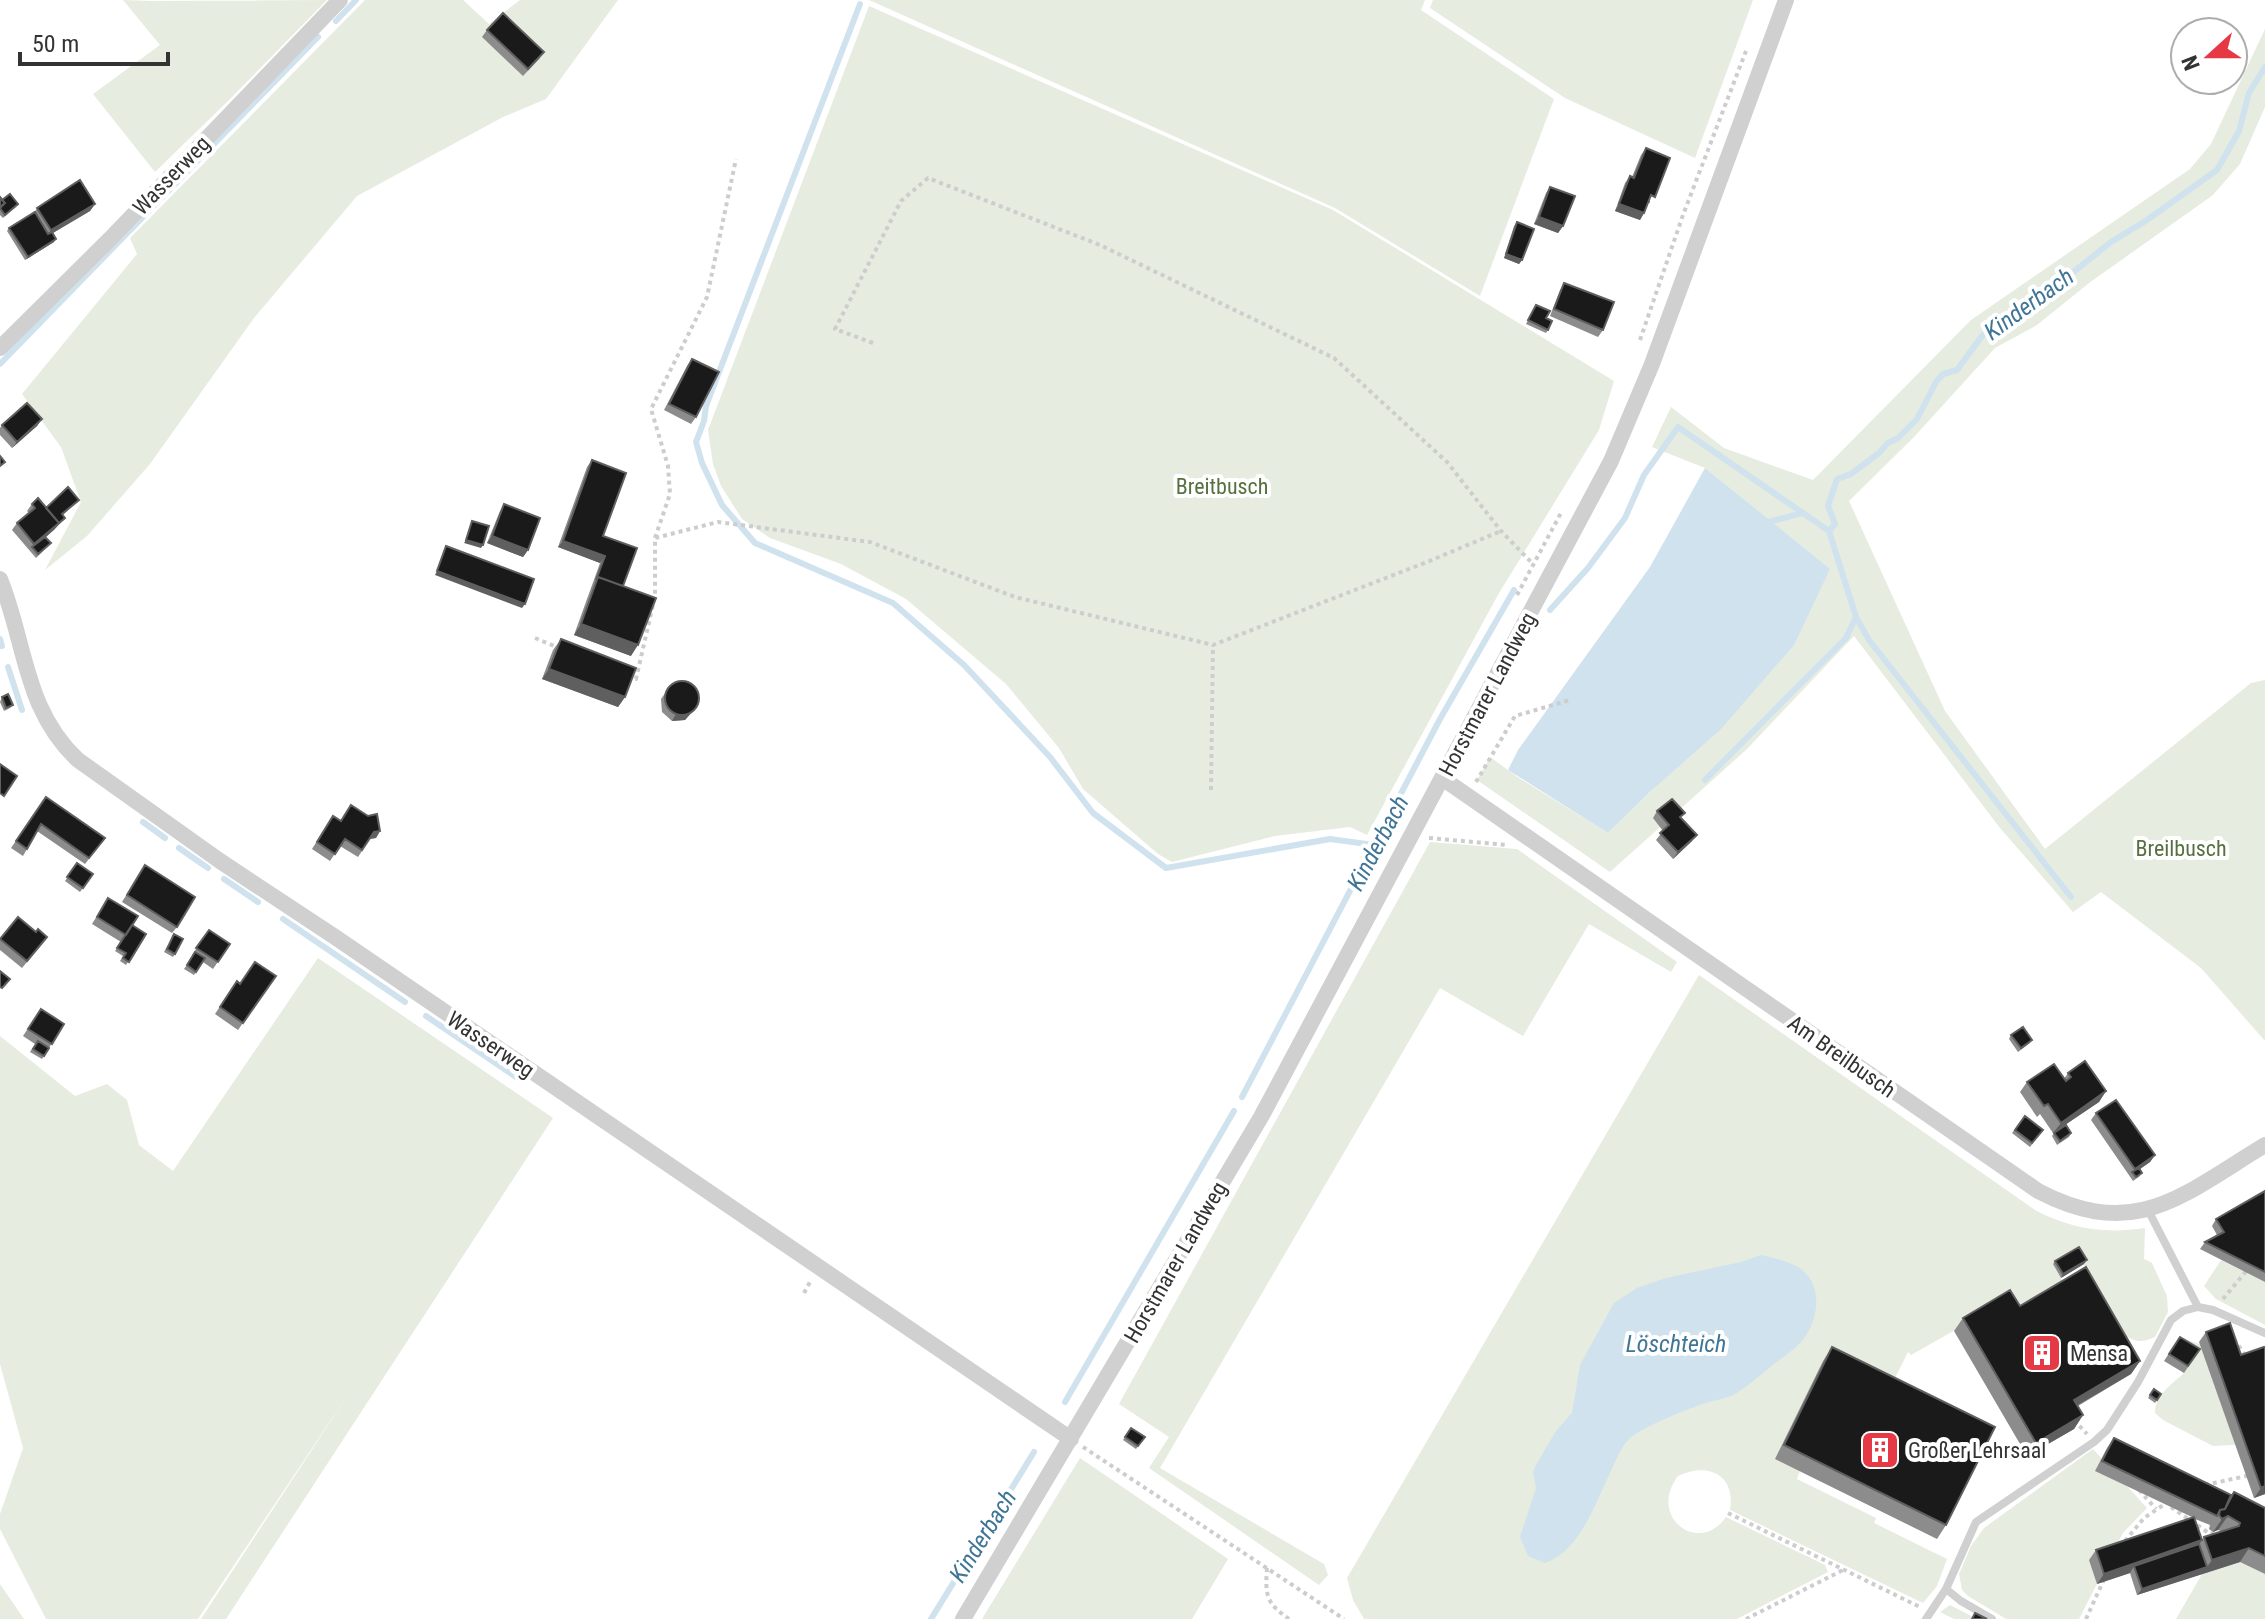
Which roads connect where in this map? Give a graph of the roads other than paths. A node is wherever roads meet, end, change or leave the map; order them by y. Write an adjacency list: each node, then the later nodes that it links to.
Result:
1 (340, 0): 3 (street, Wasserweg)
2 (1786, 0): 5 (street, Horstmarer Landweg)
3 (0, 348)
4 (0, 579): 10 (street, Wasserweg)
5 (1442, 778): 7 (street, Am Breilbusch); 10 (street, Horstmarer Landweg)
6 (2265, 1145): 7 (street, Am Breilbusch)
7 (2148, 1210): 8 (lane)
8 (2198, 1307): 9 (lane); 11 (lane)
9 (2265, 1333)
10 (1071, 1439): 13 (street, Horstmarer Landweg)
11 (1946, 1589): 12 (lane); 14 (lane)
12 (1928, 1615)
13 (963, 1619)
14 (1992, 1619)

